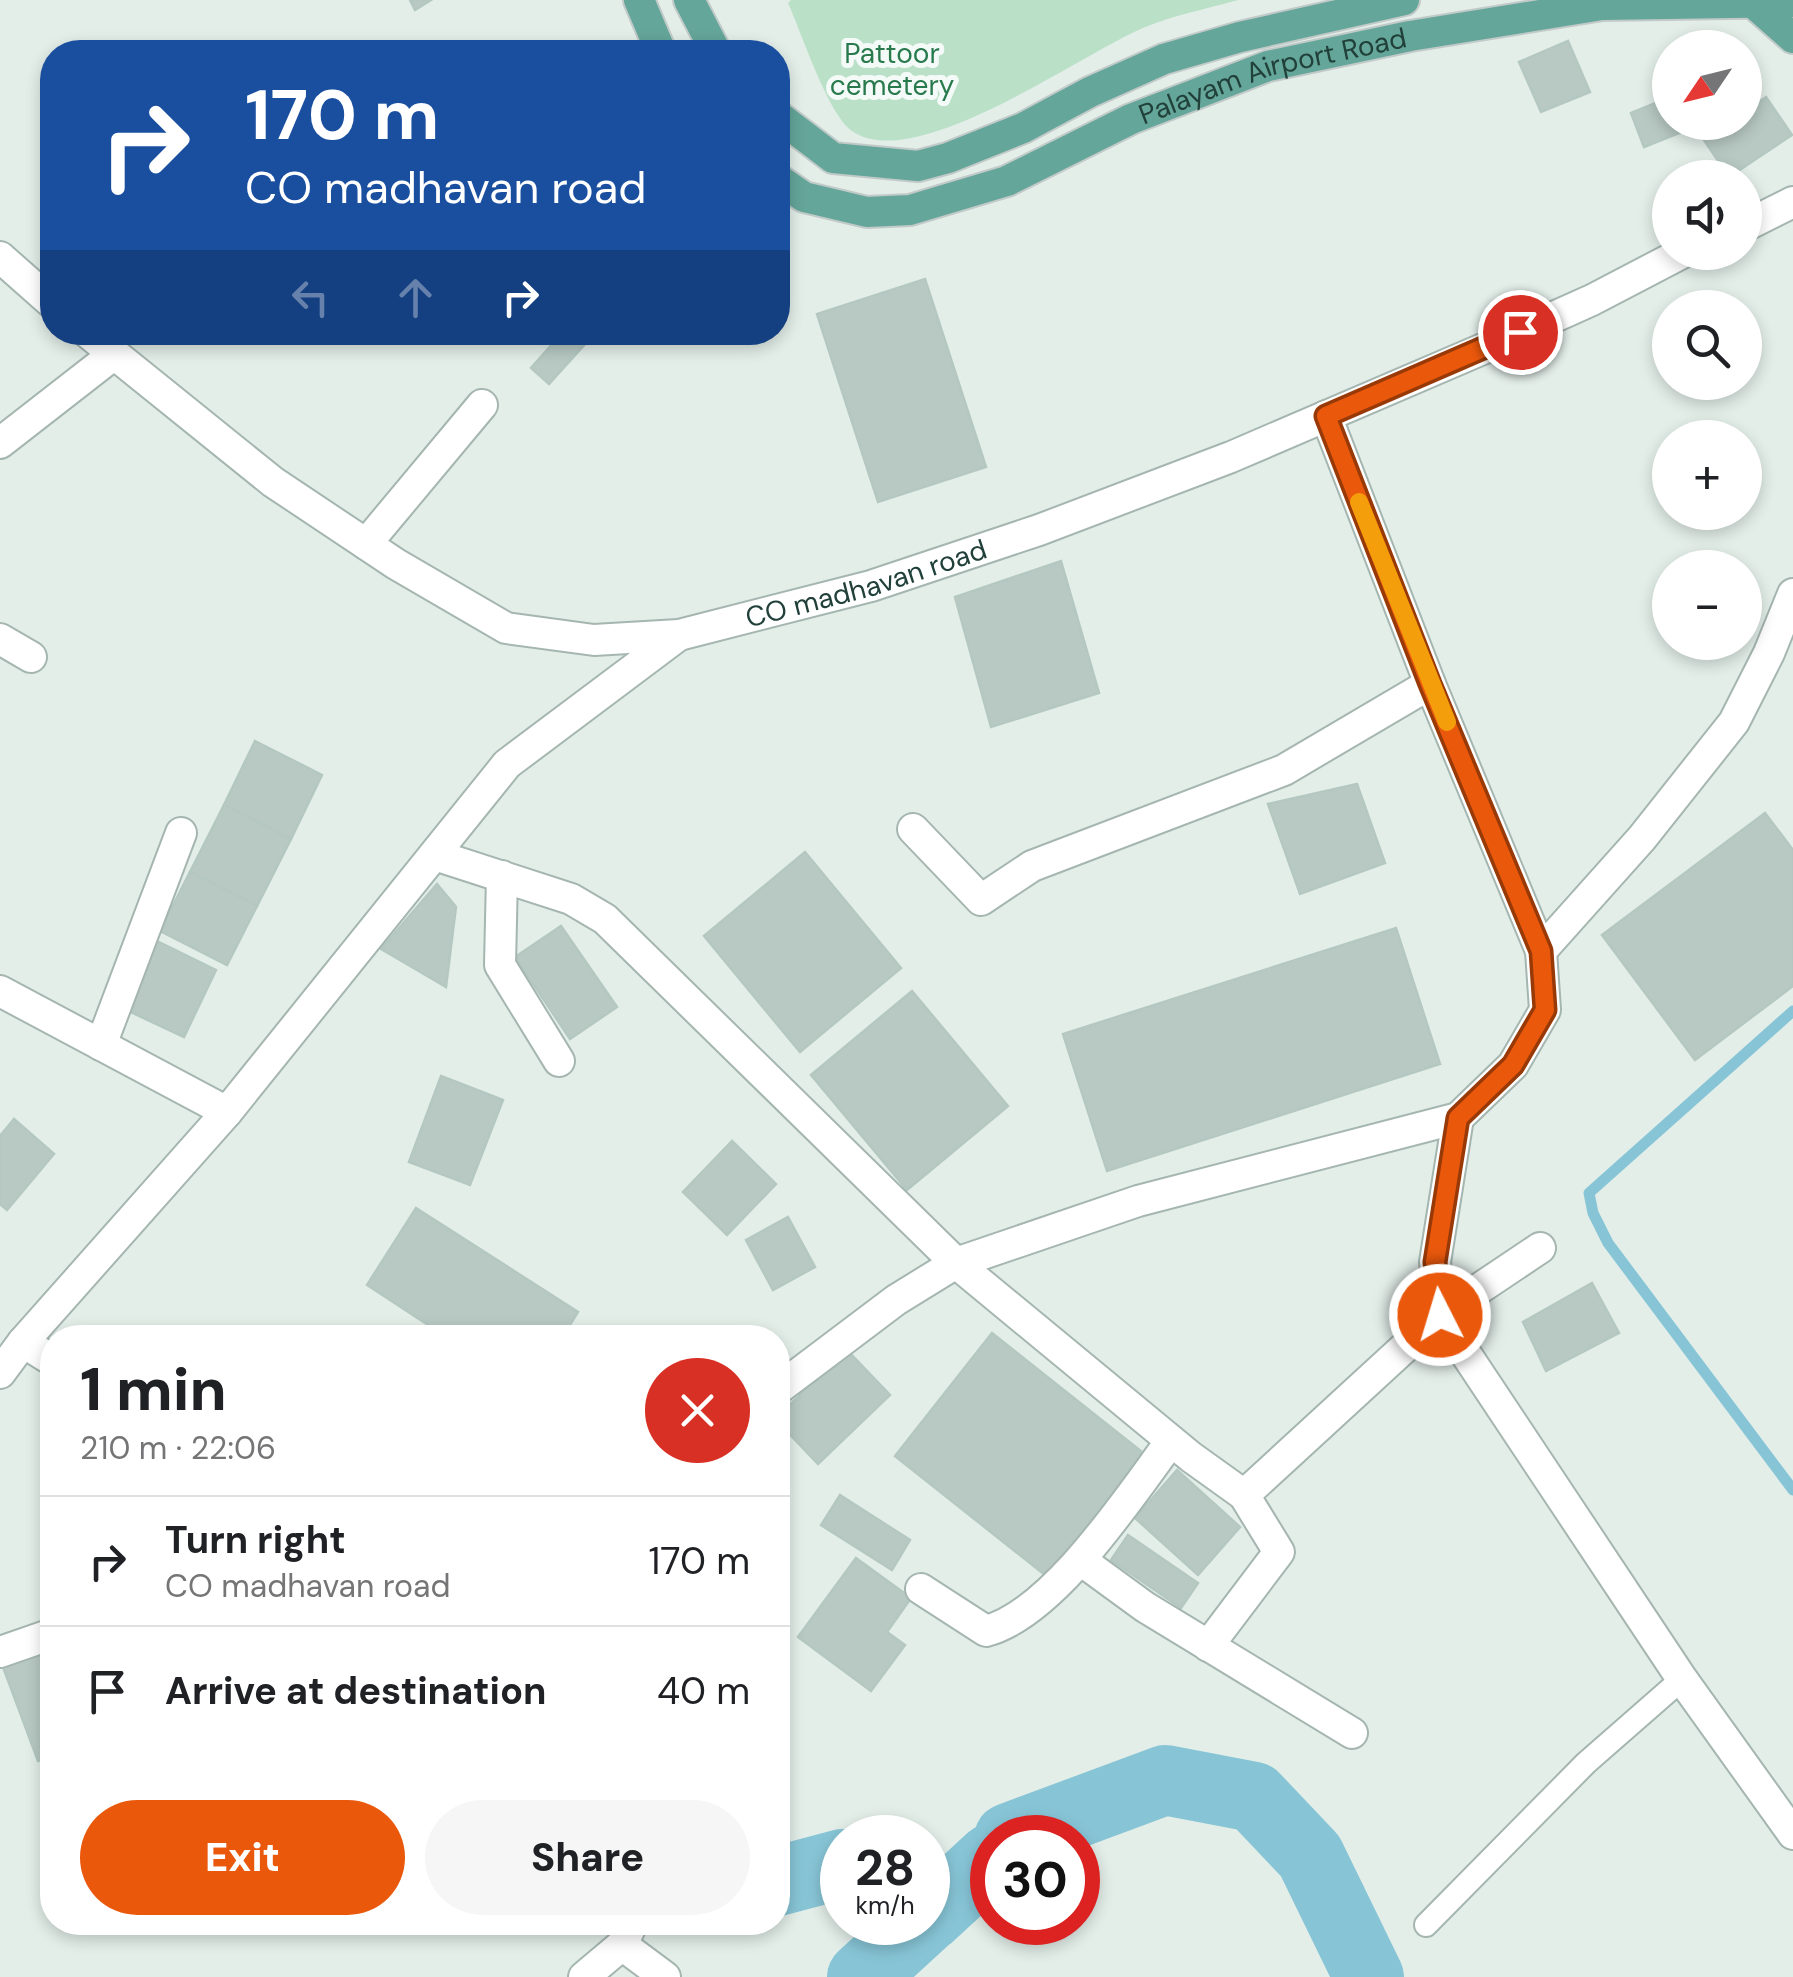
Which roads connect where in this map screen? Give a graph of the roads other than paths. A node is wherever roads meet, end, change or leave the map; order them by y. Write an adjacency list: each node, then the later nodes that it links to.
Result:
1 (639, 0): 7 (main road)
2 (689, 0): 8 (main road)
3 (1404, 0): 9 (main road, Palayam Airport Road)
4 (1751, 1): 5 (main road, Palayam Airport Road); 6 (main road); 10 (main road, Palayam Airport Road)
5 (1793, 2)
6 (1793, 38)
7 (656, 40)
8 (710, 40)
9 (790, 125)
10 (790, 187)
11 (1793, 202): 12 (street)
12 (1762, 218)
13 (0, 257): 15 (street)
14 (1652, 269): 19 (street, CO madhavan road)
15 (40, 292)
16 (102, 345): 17 (street, CO madhavan road)
17 (113, 355): 20 (street); 21 (street, CO madhavan road)
18 (482, 404): 21 (street)
19 (1326, 416): 23 (street, CO madhavan road); 26 (street)
20 (0, 443)
21 (366, 544): 23 (street, CO madhavan road)
22 (1793, 594): 31 (street)
23 (679, 635): 29 (street)
24 (0, 639): 25 (street)
25 (31, 657)
26 (1430, 684): 27 (street); 31 (street)
27 (914, 829)
28 (181, 833): 33 (street)
29 (435, 855): 30 (street); 35 (street)
30 (502, 876): 34 (street); 38 (street)
31 (1541, 951): 36 (street)
32 (0, 991): 33 (street)
33 (101, 1045): 35 (street)
34 (559, 1061)
35 (227, 1112): 40 (street)
36 (1458, 1118): 38 (street); 39 (street)
37 (1540, 1248): 39 (street)
38 (956, 1263): 43 (street); 44 (street)
39 (1440, 1315): 45 (street); 51 (street)
40 (23, 1342): 41 (street); 42 (street)
41 (40, 1353)
42 (0, 1373)
43 (790, 1379)
44 (1172, 1441): 45 (street); 46 (street)
45 (1244, 1495): 49 (street)
46 (1082, 1561): 47 (street); 49 (street)
47 (922, 1589)
48 (40, 1638): 50 (street)
49 (1208, 1646): 52 (street)
50 (0, 1652)
51 (1682, 1679): 53 (street); 54 (lane)
52 (1352, 1733)
53 (1793, 1834)
54 (1426, 1924)
55 (624, 1935): 57 (street)
56 (626, 1935): 58 (street)
57 (584, 1977)
58 (665, 1977)

